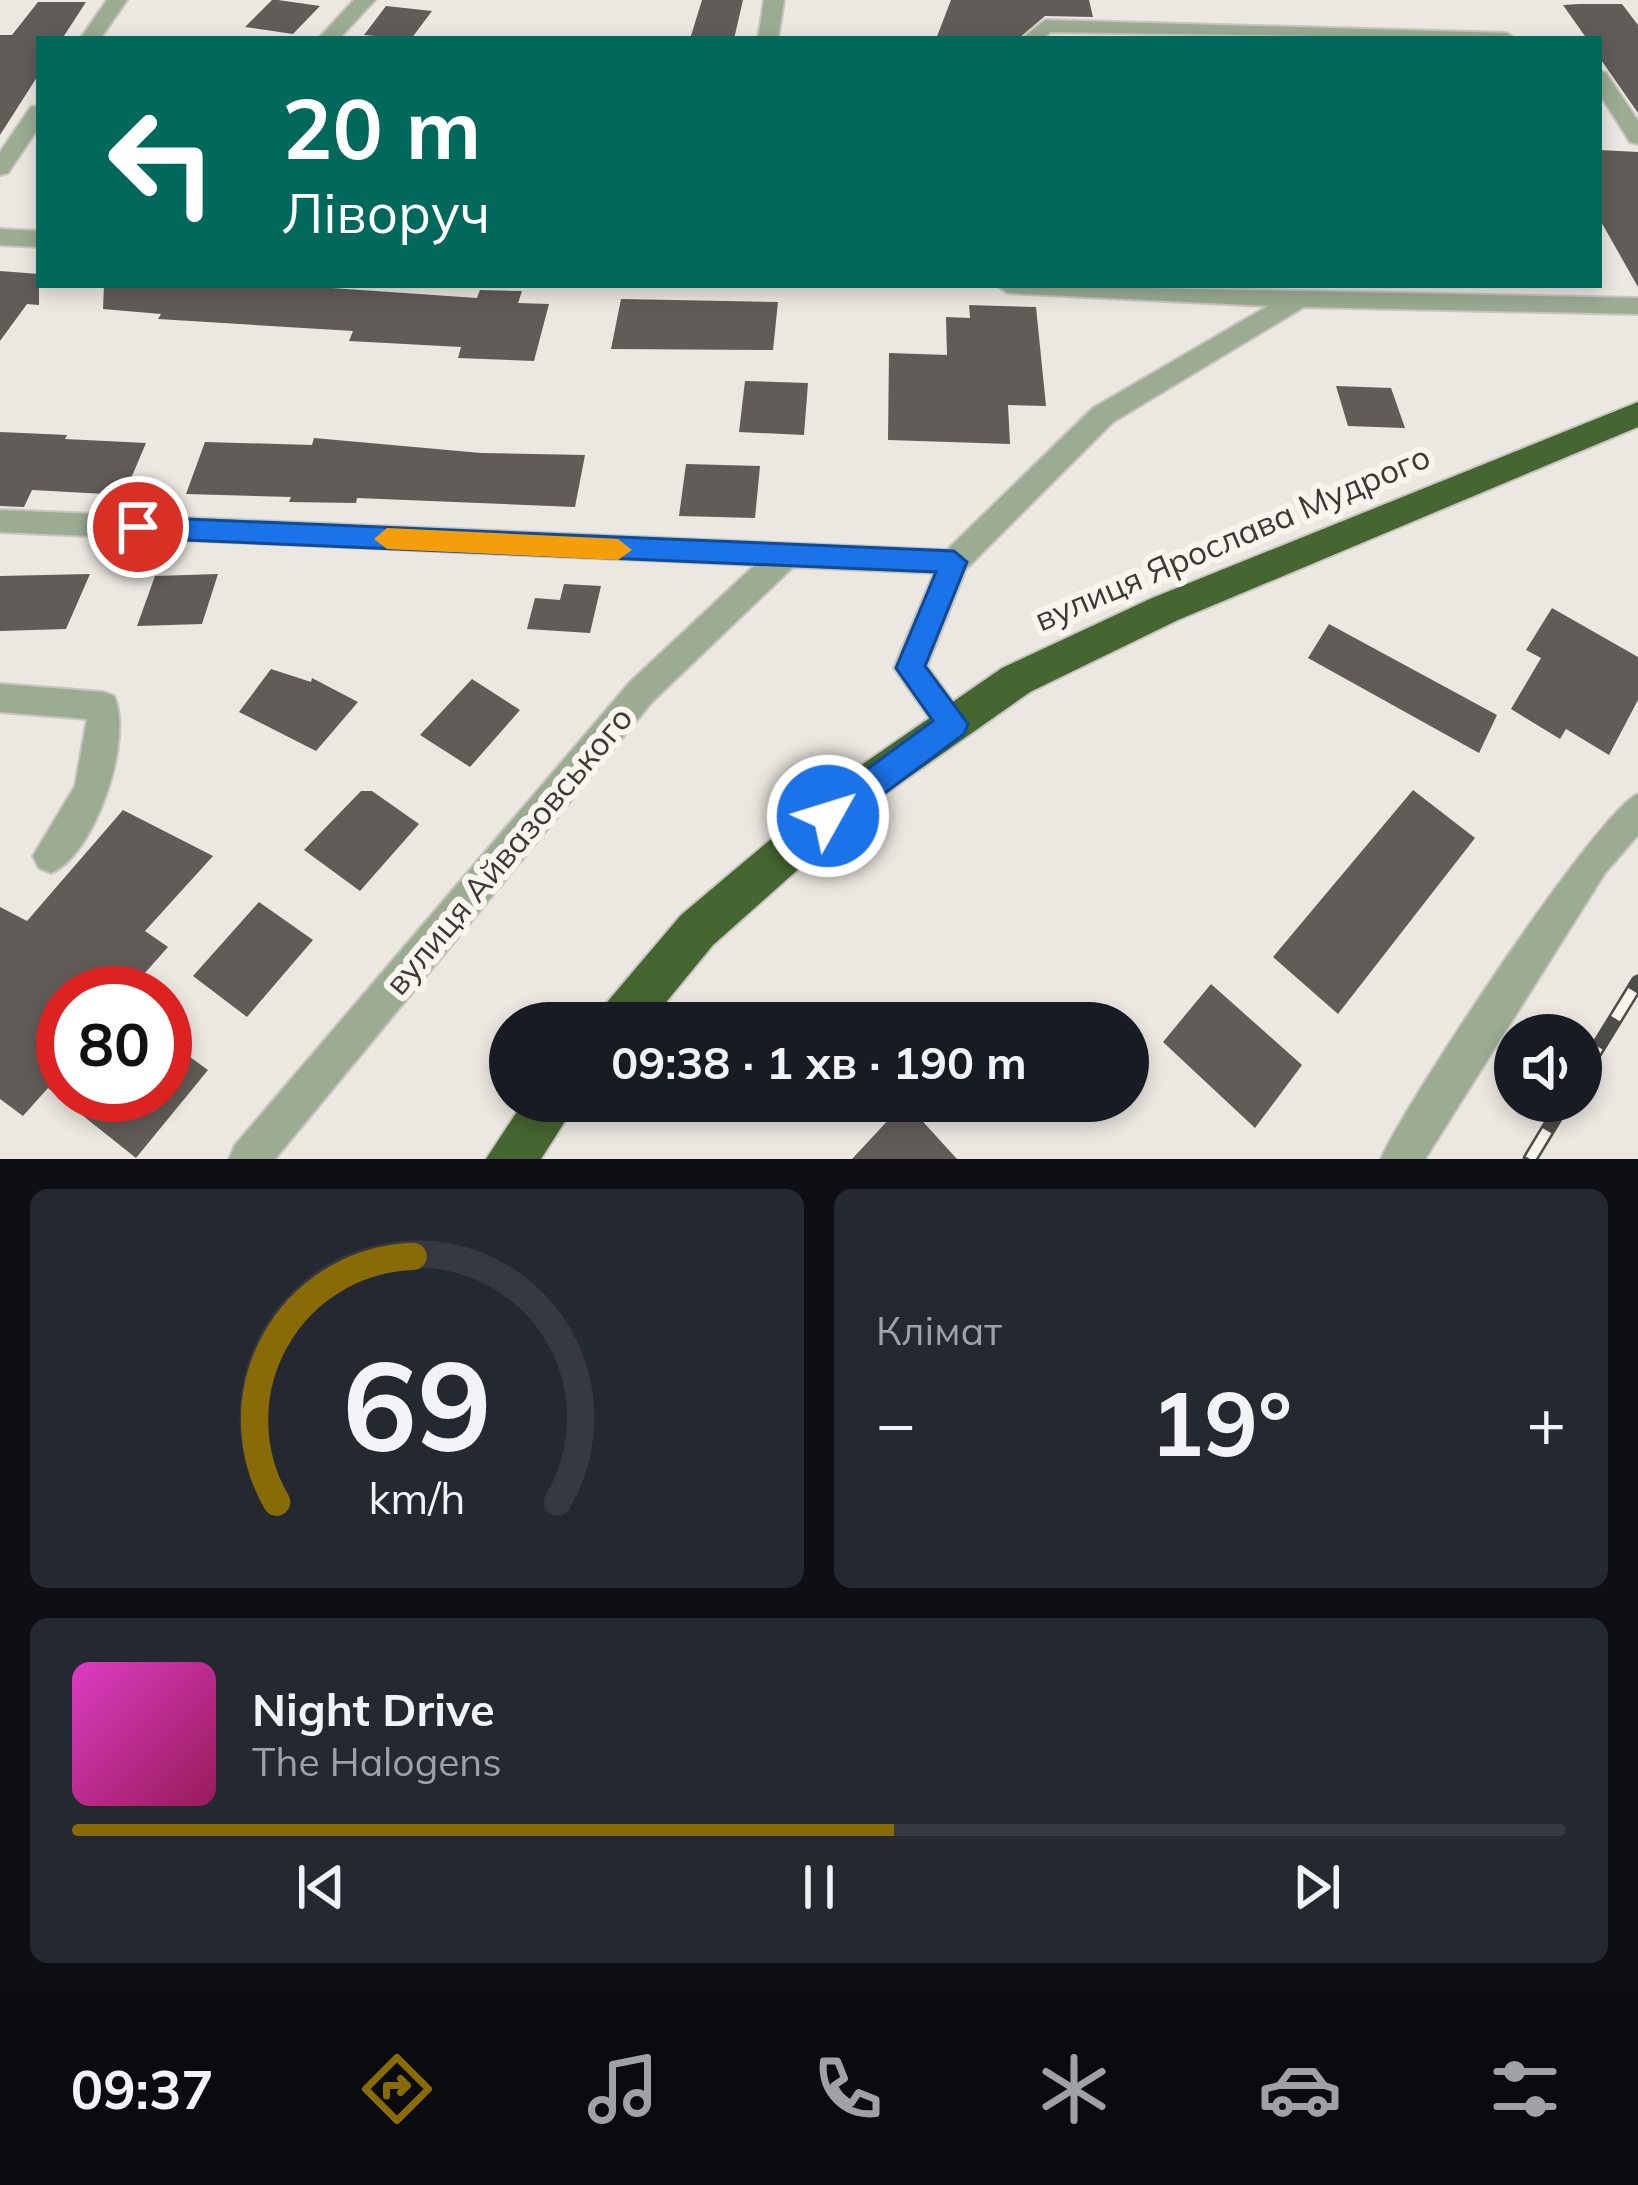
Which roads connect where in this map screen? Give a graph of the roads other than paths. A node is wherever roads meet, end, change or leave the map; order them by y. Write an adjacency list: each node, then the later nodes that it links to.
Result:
1 (117, 0): 6 (street)
2 (365, 0): 7 (street)
3 (774, 0): 8 (street)
4 (1103, 0): 5 (street)
5 (1094, 26): 9 (street); 10 (street)
6 (92, 36)
7 (331, 36)
8 (768, 36)
9 (1035, 36)
10 (1306, 36)
11 (1602, 82): 13 (street)
12 (36, 116): 14 (street)
13 (1638, 137)
14 (0, 168)
15 (0, 237): 16 (street)
16 (36, 239)
17 (1101, 288): 19 (street)
18 (1406, 293): 19 (street); 20 (street)
19 (1299, 299): 24 (street)
20 (1638, 306)
21 (1638, 414): 26 (highway, вулиця Ярослава Мудрого)
22 (0, 521): 23 (street)
23 (784, 557): 24 (street); 31 (street, вулиця Айвазовського)
24 (954, 562): 26 (street)
25 (0, 698): 28 (street)
26 (953, 724): 29 (highway, вулиця Ярослава Мудрого)
27 (1638, 810): 33 (street)
28 (51, 856)
29 (637, 1002)
30 (538, 1122): 32 (highway)
31 (249, 1159)
32 (511, 1159)
33 (1401, 1159)

